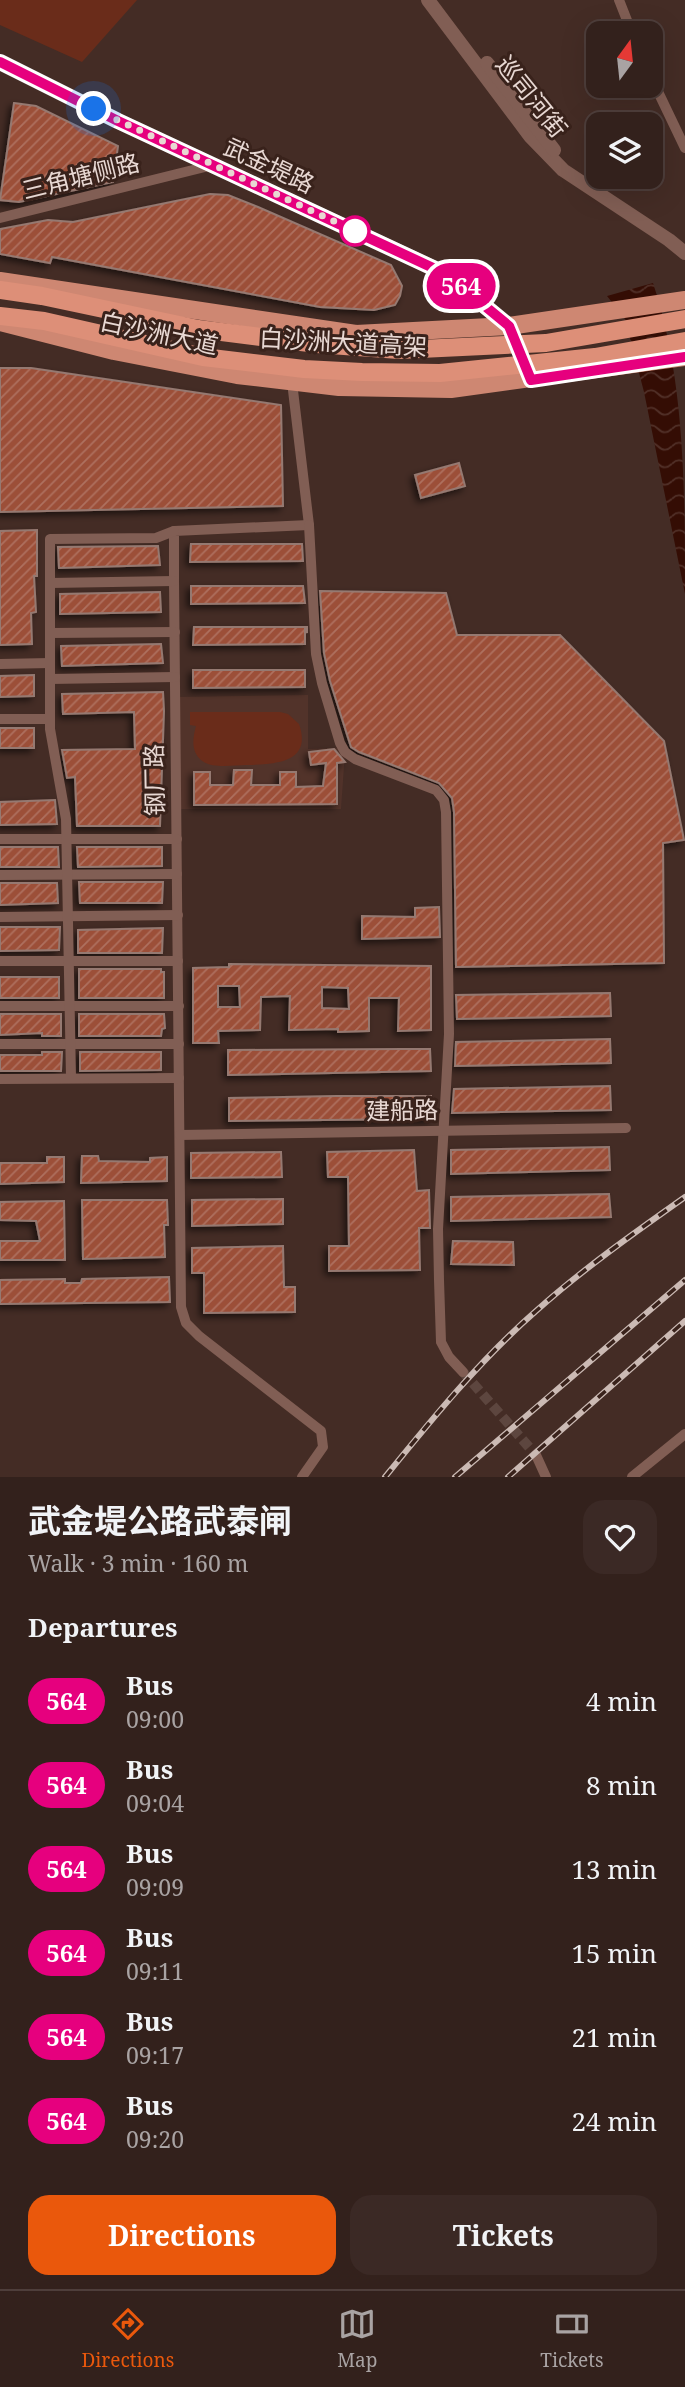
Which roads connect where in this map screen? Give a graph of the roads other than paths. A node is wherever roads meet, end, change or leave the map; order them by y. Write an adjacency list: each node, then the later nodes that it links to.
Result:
1 (428, 0): 12 (street, 巡司河街)
2 (438, 0): 11 (street, 巡司河街)
3 (618, 0): 4 (street)
4 (627, 21)
5 (0, 62): 9 (street, 武金堤路)
6 (663, 97): 7 (street)
7 (680, 126): 8 (street)
8 (685, 148)
9 (213, 165): 10 (street, 三角塘侧路); 19 (street, 武金堤路)
10 (0, 218)
11 (685, 244)
12 (685, 253)
13 (0, 281): 19 (main road, 白沙洲大道)
14 (0, 290): 17 (highway, 白沙洲大道高架, bridge)
15 (685, 300): 19 (main road, 白沙洲大道)
16 (0, 316): 20 (highway, 白沙洲大道高架, bridge)
17 (685, 319)
18 (0, 322): 23 (main road, 白沙洲大道)
19 (509, 326): 22 (street)
20 (685, 341)
21 (685, 357): 22 (main road, 白沙洲大道)
22 (531, 380): 23 (main road, 白沙洲大道)
23 (292, 382): 24 (street)
24 (309, 526): 25 (street); 58 (street)
25 (174, 531): 26 (street, 钢厂路); 27 (street)
26 (174, 582): 27 (street); 28 (street, 钢厂路)
27 (50, 583): 29 (street)
28 (175, 632): 29 (street); 32 (street, 钢厂路)
29 (50, 634): 30 (street)
30 (50, 663): 31 (street); 33 (street)
31 (0, 664)
32 (175, 677): 33 (street); 38 (street, 钢厂路)
33 (50, 679): 35 (street)
34 (0, 719): 35 (street)
35 (50, 719): 37 (street)
36 (0, 839): 37 (street)
37 (67, 839): 38 (street); 39 (street)
38 (177, 839): 40 (street, 钢厂路)
39 (68, 874): 40 (street); 41 (street); 44 (street)
40 (177, 874): 42 (street, 钢厂路)
41 (0, 875)
42 (178, 915): 44 (street); 47 (street, 钢厂路)
43 (0, 917): 44 (street)
44 (69, 917): 46 (street)
45 (0, 961): 46 (street)
46 (70, 961): 47 (street); 48 (street)
47 (178, 961): 50 (street, 钢厂路)
48 (70, 1005): 49 (street); 50 (street); 51 (street)
49 (0, 1006)
50 (179, 1006): 53 (street, 钢厂路)
51 (70, 1043): 52 (street); 53 (street); 54 (street)
52 (0, 1044)
53 (179, 1044): 55 (street, 钢厂路)
54 (71, 1077): 55 (street); 56 (street)
55 (179, 1078): 59 (street, 钢厂路)
56 (0, 1079)
57 (626, 1128): 58 (street, 建船路)
58 (442, 1131): 59 (street, 建船路); 60 (street)
59 (180, 1135): 63 (street, 钢厂路)
60 (463, 1372)
61 (685, 1434): 65 (street)
62 (536, 1455): 64 (street)
63 (302, 1477)
64 (546, 1477)
65 (632, 1477)

